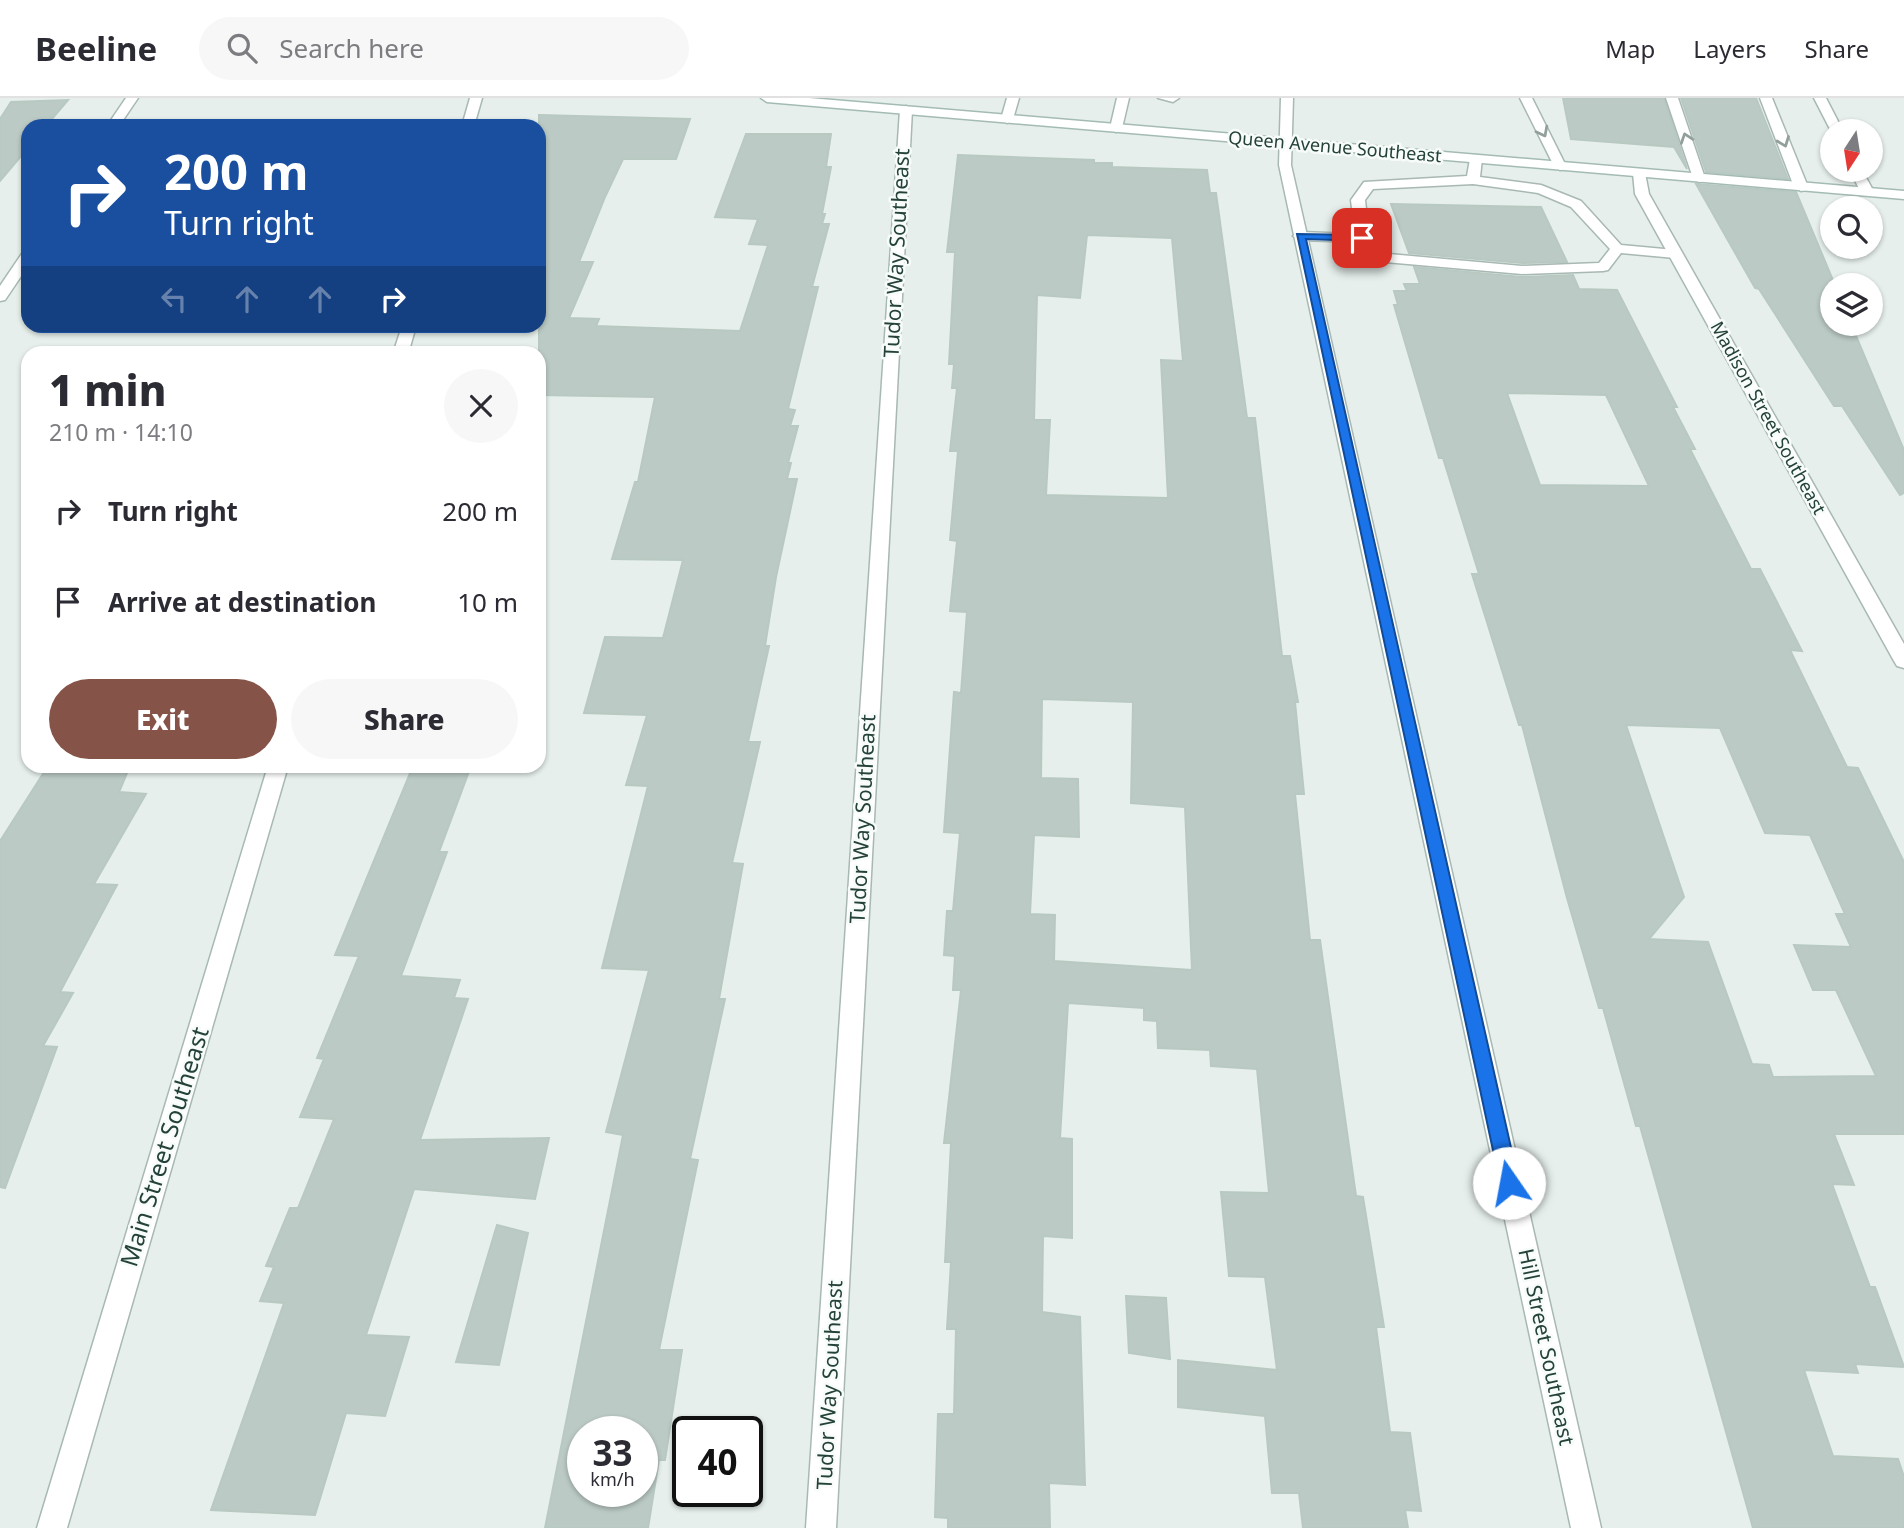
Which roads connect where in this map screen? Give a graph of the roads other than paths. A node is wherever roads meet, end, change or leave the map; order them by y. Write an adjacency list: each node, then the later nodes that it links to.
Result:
1 (132, 98): 14 (street)
2 (476, 98): 15 (street)
3 (766, 98): 13 (street, Queen Avenue Southeast)
4 (1013, 98): 16 (street)
5 (1124, 98): 18 (street)
6 (1164, 98): 7 (street)
7 (1173, 98)
8 (1287, 98): 19 (street, Hill Street Southeast)
9 (1526, 98): 21 (street, one-way to 21)
10 (1672, 98): 23 (street, one-way to 10)
11 (1766, 98): 26 (street, one-way to 26)
12 (1820, 98): 17 (street)
13 (906, 110): 16 (street, Queen Avenue Southeast); 38 (street, Tudor Way Southeast)
14 (118, 119)
15 (470, 119)
16 (1007, 119): 18 (street, Queen Avenue Southeast)
17 (1831, 119)
18 (1116, 128): 19 (street, Queen Avenue Southeast)
19 (1284, 142): 20 (street, Queen Avenue Southeast); 29 (street, Hill Street Southeast)
20 (1476, 159): 21 (street, Queen Avenue Southeast); 24 (street)
21 (1560, 166): 22 (street, Queen Avenue Southeast)
22 (1639, 173): 23 (street, Queen Avenue Southeast); 32 (street, Madison Street Southeast)
23 (1699, 178): 26 (street, Queen Avenue Southeast)
24 (1473, 180): 30 (street); 31 (street)
25 (1862, 182): 27 (street)
26 (1801, 187): 27 (street, Queen Avenue Southeast)
27 (1867, 192): 28 (street, Queen Avenue Southeast)
28 (1904, 195)
29 (1300, 236): 30 (street); 39 (street, Hill Street Southeast)
30 (1362, 238): 31 (street)
31 (1617, 249): 32 (street)
32 (1675, 254): 35 (street, Madison Street Southeast)
33 (21, 266): 34 (street)
34 (0, 297)
35 (1904, 661)
36 (276, 773): 37 (street, Main Street Southeast)
37 (52, 1528)
38 (821, 1528)
39 (1586, 1528)

